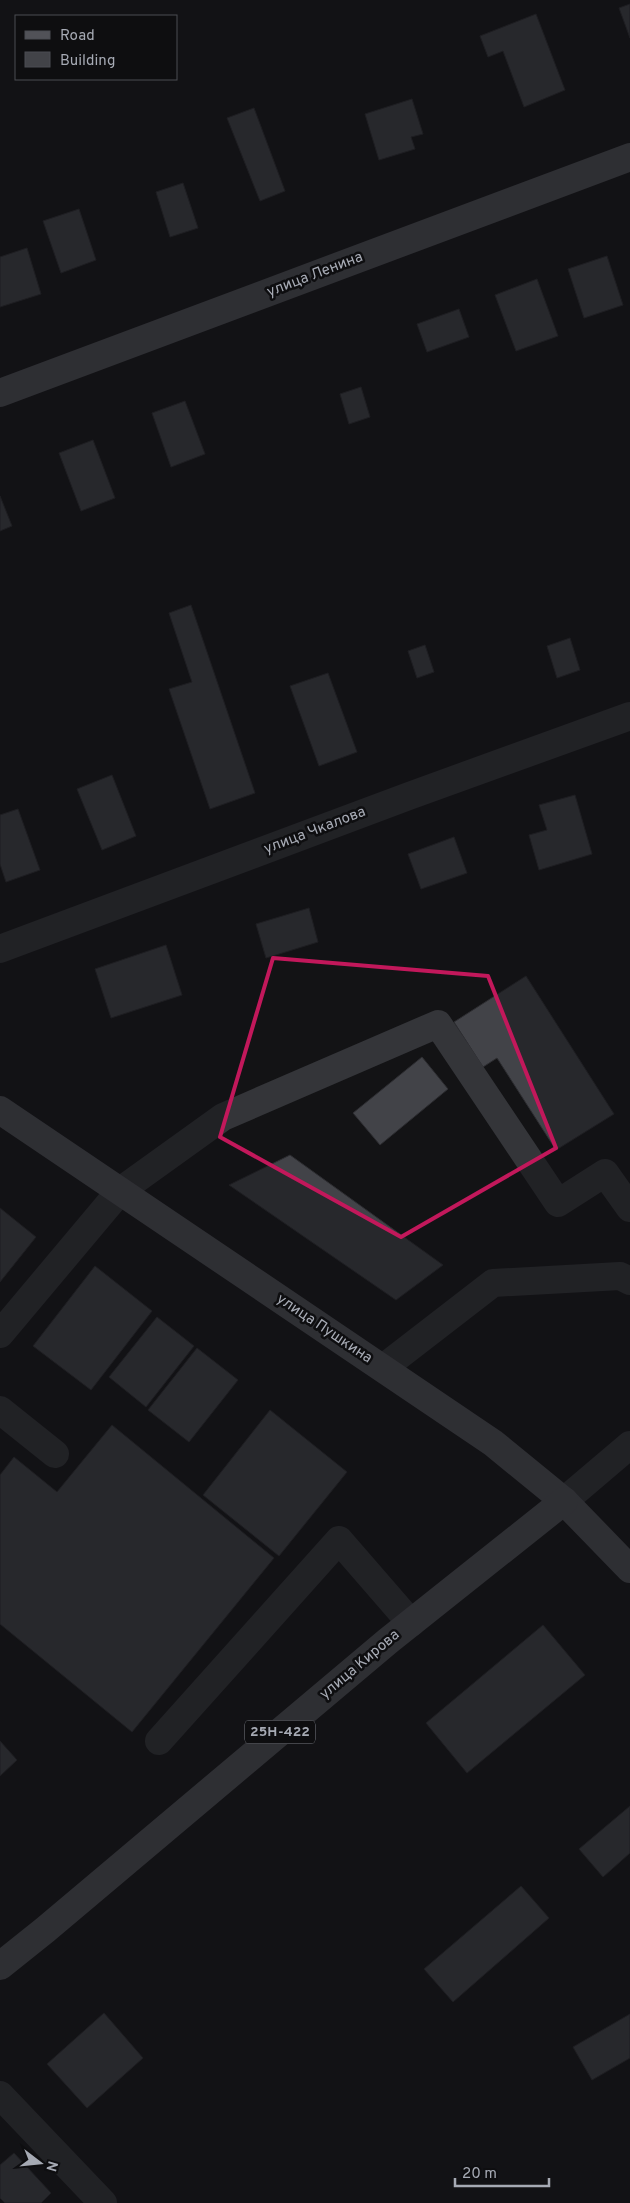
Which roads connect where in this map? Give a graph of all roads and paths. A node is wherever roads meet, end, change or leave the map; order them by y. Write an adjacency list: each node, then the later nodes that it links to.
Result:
1 (630, 157): 2 (main road, улица Ленина)
2 (0, 394)
3 (630, 716): 4 (street, улица Чкалова)
4 (0, 949)
5 (0, 1110): 6 (main road, улица Пушкина)
6 (120, 1191): 7 (street); 9 (street); 10 (main road, улица Пушкина)
7 (630, 1208)
8 (630, 1281): 10 (street)
9 (0, 1334)
10 (383, 1368): 14 (main road, улица Пушкина)
11 (0, 1410): 13 (street)
12 (630, 1445): 14 (street, улица Кирова)
13 (55, 1454)
14 (564, 1502): 15 (main road, улица Пушкина); 16 (main road, улица Кирова / 25Н-422)
15 (630, 1569)
16 (411, 1623): 17 (street); 18 (main road, улица Кирова / 25Н-422)
17 (159, 1741)
18 (0, 1966)
19 (0, 2095): 20 (street)
20 (104, 2203)

